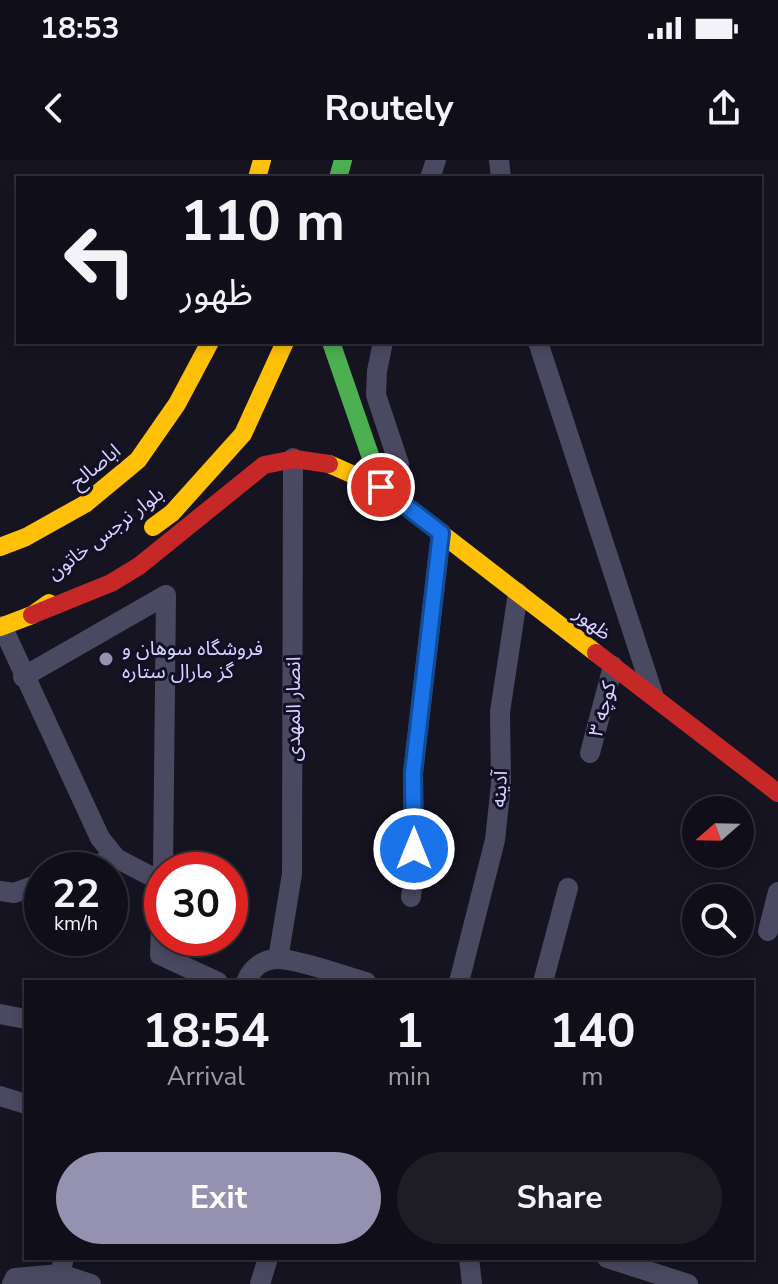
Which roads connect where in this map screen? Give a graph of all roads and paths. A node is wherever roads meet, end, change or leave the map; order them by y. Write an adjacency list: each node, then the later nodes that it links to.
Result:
1 (209, 344): 11 (main road, اباصالح)
2 (284, 344): 10 (main road, بلوار نرجس خاتون)
3 (332, 344): 8 (main road)
4 (383, 344): 7 (street)
5 (539, 344): 18 (street)
6 (293, 458): 8 (main road, ظهور); 14 (main road); 30 (street, انصار المهدی)
7 (399, 464)
8 (381, 487): 9 (main road, ظهور)
9 (441, 533): 13 (main road, ظهور); 27 (street)
10 (137, 539)
11 (0, 547)
12 (90, 573): 14 (main road, بلوار نرجس خاتون)
13 (518, 593): 16 (main road, ظهور); 34 (street, آدینه)
14 (32, 615): 15 (main road, بلوار نرجس خاتون)
15 (1, 626): 17 (street)
16 (613, 666): 18 (main road, ظهور); 19 (street, کوچه ۳)
17 (23, 677): 21 (street); 22 (street)
18 (654, 698): 20 (main road, ظهور)
19 (590, 753)
20 (778, 793)
21 (111, 852)
22 (163, 852)
23 (568, 888): 35 (street)
24 (24, 889): 25 (street)
25 (0, 891)
26 (778, 892): 28 (street)
27 (411, 897)
28 (768, 931)
29 (162, 956): 31 (street)
30 (278, 959): 32 (street); 33 (street)
31 (214, 980)
32 (247, 980)
33 (358, 980)
34 (464, 980)
35 (544, 980)
36 (0, 1014): 37 (street)
37 (24, 1019)
38 (0, 1096): 39 (street)
39 (24, 1103)
40 (267, 1260): 46 (street)
41 (469, 1260): 47 (street)
42 (613, 1260): 48 (street)
43 (62, 1266): 44 (street); 45 (street)
44 (12, 1284)
45 (91, 1284)
46 (260, 1284)
47 (472, 1284)
48 (688, 1284)

